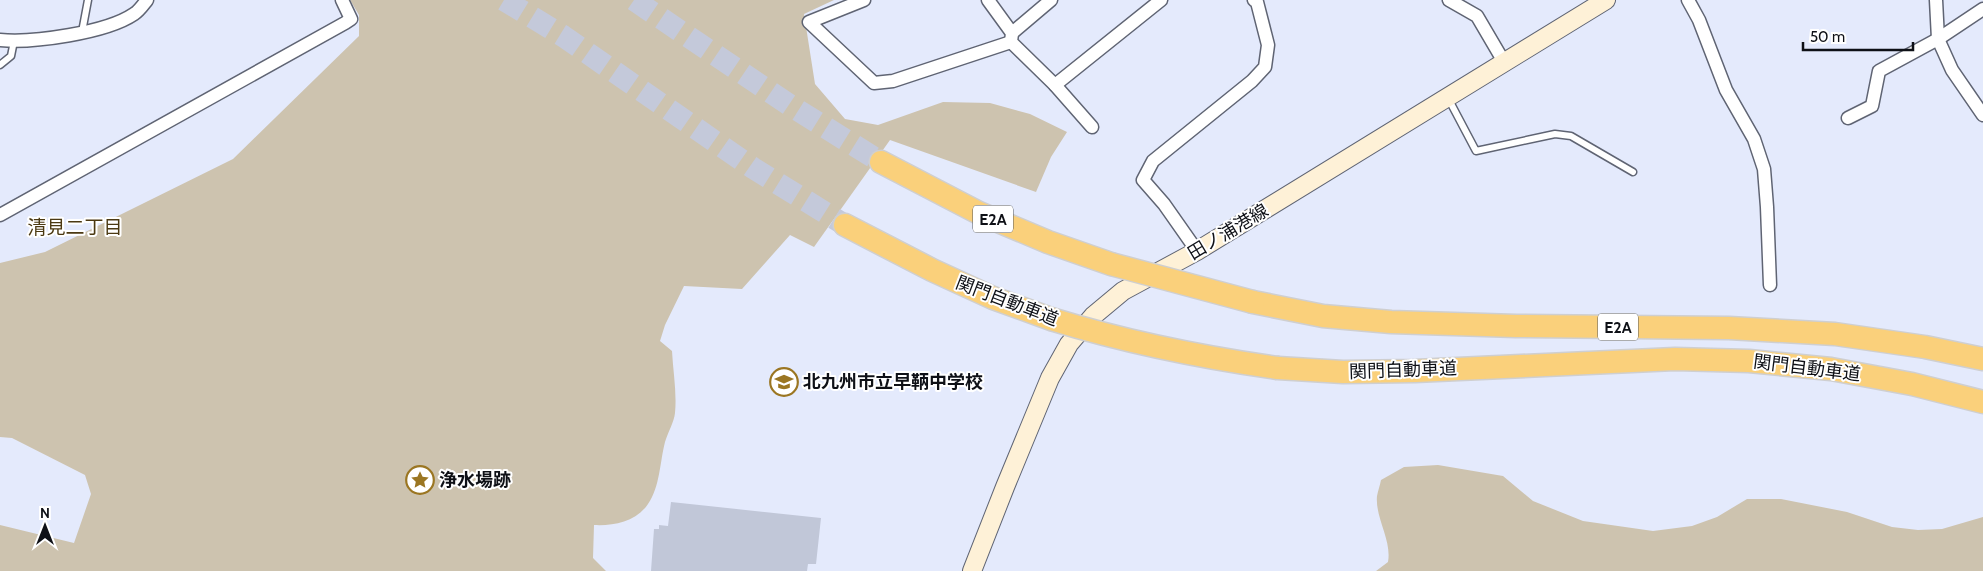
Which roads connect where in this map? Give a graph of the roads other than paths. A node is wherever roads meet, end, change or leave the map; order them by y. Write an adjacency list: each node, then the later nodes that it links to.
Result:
1 (88, 0): 14 (lane)
2 (147, 0): 14 (street)
3 (342, 0): 28 (street)
4 (864, 0): 15 (street)
5 (988, 0): 15 (street)
6 (1051, 0): 15 (street)
7 (1161, 0): 21 (street)
8 (1254, 0): 30 (street)
9 (1449, 0): 19 (street)
10 (1606, 0): 19 (main road, 田ノ浦港線)
11 (1688, 0): 31 (street)
12 (1936, 0): 16 (street)
13 (1983, 9): 16 (street)
14 (82, 34): 18 (street)
15 (1012, 38): 21 (street)
16 (1938, 39): 23 (street); 24 (street)
17 (0, 40): 18 (street)
18 (14, 41): 20 (lane)
19 (1504, 62): 22 (main road, 田ノ浦港線)
20 (0, 65)
21 (1055, 85): 25 (street)
22 (1447, 96): 27 (lane); 30 (main road, 田ノ浦港線)
23 (1983, 115)
24 (1848, 118)
25 (1092, 127)
26 (881, 162): 32 (highway, 関門自動車道 / E2A, bridge)
27 (1634, 172)
28 (0, 215)
29 (845, 225): 33 (highway, 関門自動車道 / E2A, bridge)
30 (1197, 251): 34 (main road, 田ノ浦港線)
31 (1770, 285)
32 (1983, 359)
33 (1983, 402)
34 (972, 571)

